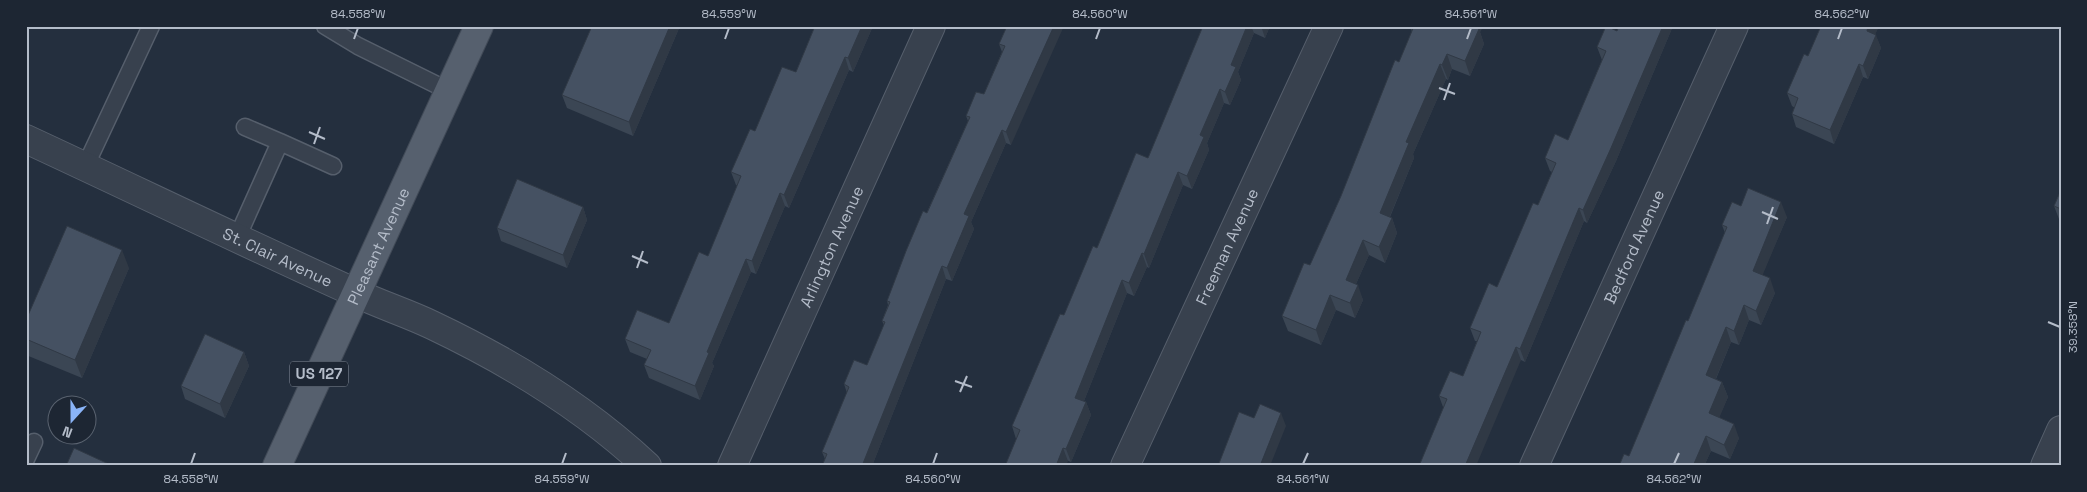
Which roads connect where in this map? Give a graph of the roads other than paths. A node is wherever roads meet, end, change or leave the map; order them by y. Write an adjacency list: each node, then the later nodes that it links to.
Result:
1 (151, 26): 12 (lane)
2 (325, 26): 7 (lane)
3 (479, 26): 7 (main road, Pleasant Avenue / US 127)
4 (931, 26): 20 (street, Arlington Avenue)
5 (1329, 26): 21 (street, Freeman Avenue)
6 (1734, 26): 22 (street, Bedford Avenue)
7 (450, 91): 14 (main road, Pleasant Avenue / US 127)
8 (245, 127): 10 (lane)
9 (27, 142): 12 (street, St. Clair Avenue)
10 (280, 142): 11 (lane); 13 (lane)
11 (333, 166)
12 (85, 167): 13 (street, St. Clair Avenue)
13 (237, 238): 14 (street, St. Clair Avenue)
14 (356, 294): 18 (main road, Pleasant Avenue / US 127); 19 (street, St. Clair Avenue)
15 (2061, 430): 23 (street)
16 (34, 442): 17 (lane)
17 (26, 459)
18 (277, 466)
19 (647, 466)
20 (732, 466)
21 (1125, 466)
22 (1534, 466)
23 (2045, 466)

